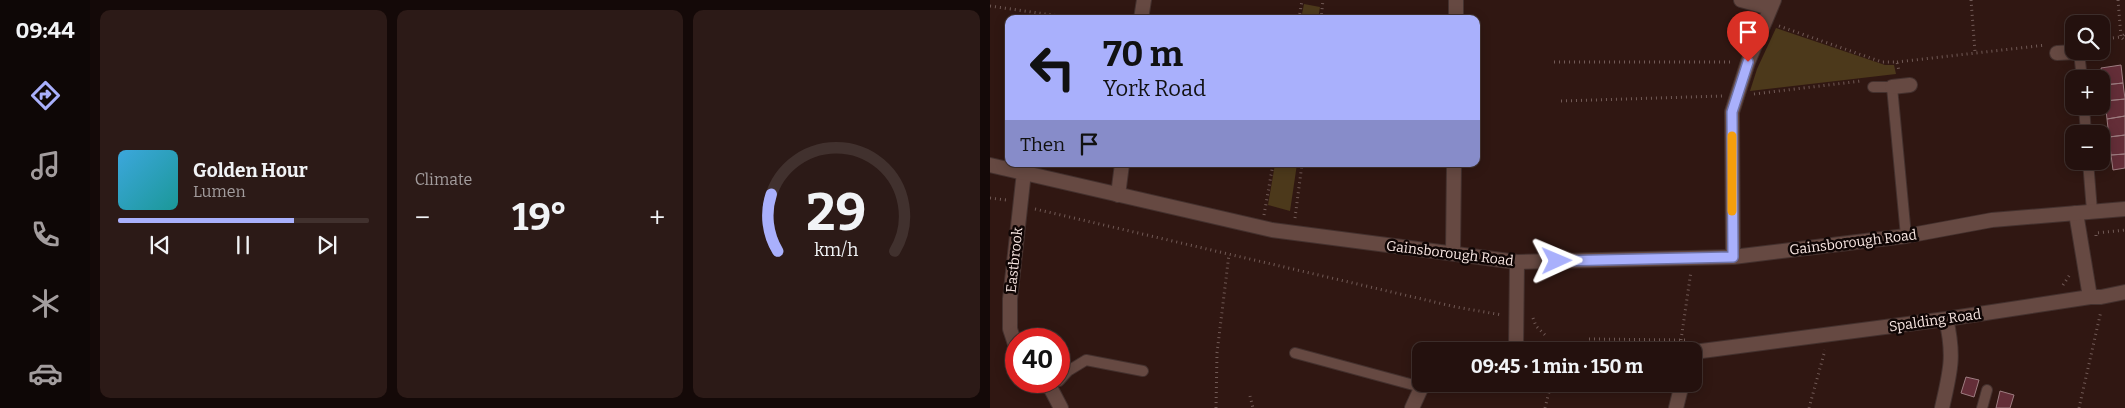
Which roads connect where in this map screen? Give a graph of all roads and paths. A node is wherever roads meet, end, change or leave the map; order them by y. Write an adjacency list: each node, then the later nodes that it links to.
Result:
1 (1144, 0): 11 (street)
2 (1302, 0): 12 (path)
3 (1322, 0): 13 (path)
4 (1456, 0): 14 (street)
5 (1741, 0): 9 (street)
6 (1971, 0): 20 (path)
7 (2118, 0): 15 (path)
8 (990, 6): 10 (path)
9 (1769, 10): 22 (street); 23 (path)
10 (1052, 15)
11 (1142, 15)
12 (1300, 15)
13 (1321, 15)
14 (1456, 15)
15 (2123, 36): 16 (path); 17 (path)
16 (2110, 38)
17 (2125, 41)
18 (2052, 49): 19 (street); 20 (path)
19 (2065, 50)
20 (1976, 52): 23 (path)
21 (1554, 62): 22 (path)
22 (1748, 62): 47 (street)
23 (1897, 62): 24 (path)
24 (1900, 83): 25 (lane); 43 (lane)
25 (1873, 87)
26 (990, 165): 32 (street, Gainsborough Road)
27 (1122, 167): 33 (street)
28 (1272, 167): 40 (path)
29 (1302, 167): 42 (path)
30 (1454, 167): 45 (street)
31 (2089, 170): 38 (lane)
32 (1024, 172): 33 (street, Gainsborough Road); 55 (street, Eastbrook)
33 (1118, 196): 40 (street, Gainsborough Road)
34 (990, 198): 35 (path)
35 (1011, 201)
36 (1028, 208): 46 (path)
37 (2125, 209): 38 (street, Gainsborough Road)
38 (2092, 211): 39 (street, Gainsborough Road)
39 (2076, 213): 43 (street, Gainsborough Road); 51 (street)
40 (1261, 228): 42 (street, Gainsborough Road)
41 (2125, 230): 44 (path)
42 (1293, 233): 45 (street, Gainsborough Road)
43 (1906, 236): 47 (street, Gainsborough Road)
44 (2095, 241)
45 (1453, 253): 48 (street, Gainsborough Road)
46 (1229, 254): 52 (path); 72 (path)
47 (1733, 257): 48 (street, Gainsborough Road)
48 (1517, 262): 58 (street)
49 (1687, 269): 59 (path)
50 (2125, 292): 51 (street, Spalding Road)
51 (2096, 297): 54 (street, Spalding Road); 80 (path)
52 (1506, 315)
53 (1533, 318): 57 (path)
54 (1946, 319): 56 (street, Spalding Road); 78 (street)
55 (1010, 328)
56 (1829, 335): 60 (street, Spalding Road); 77 (path)
57 (1548, 336)
58 (1512, 342)
59 (1641, 342)
60 (1702, 351)
61 (1295, 353): 64 (lane)
62 (1070, 370): 63 (lane)
63 (1143, 371)
64 (1412, 382)
65 (1987, 390): 79 (lane)
66 (1419, 392): 74 (street)
67 (1549, 392): 75 (path)
68 (1680, 392): 76 (street)
69 (1056, 393): 71 (street)
70 (1250, 396): 73 (path)
71 (1061, 408)
72 (1216, 408)
73 (1253, 408)
74 (1412, 408)
75 (1545, 408)
76 (1676, 408)
77 (1809, 408)
78 (1942, 408)
79 (1982, 408)
80 (2079, 408)

